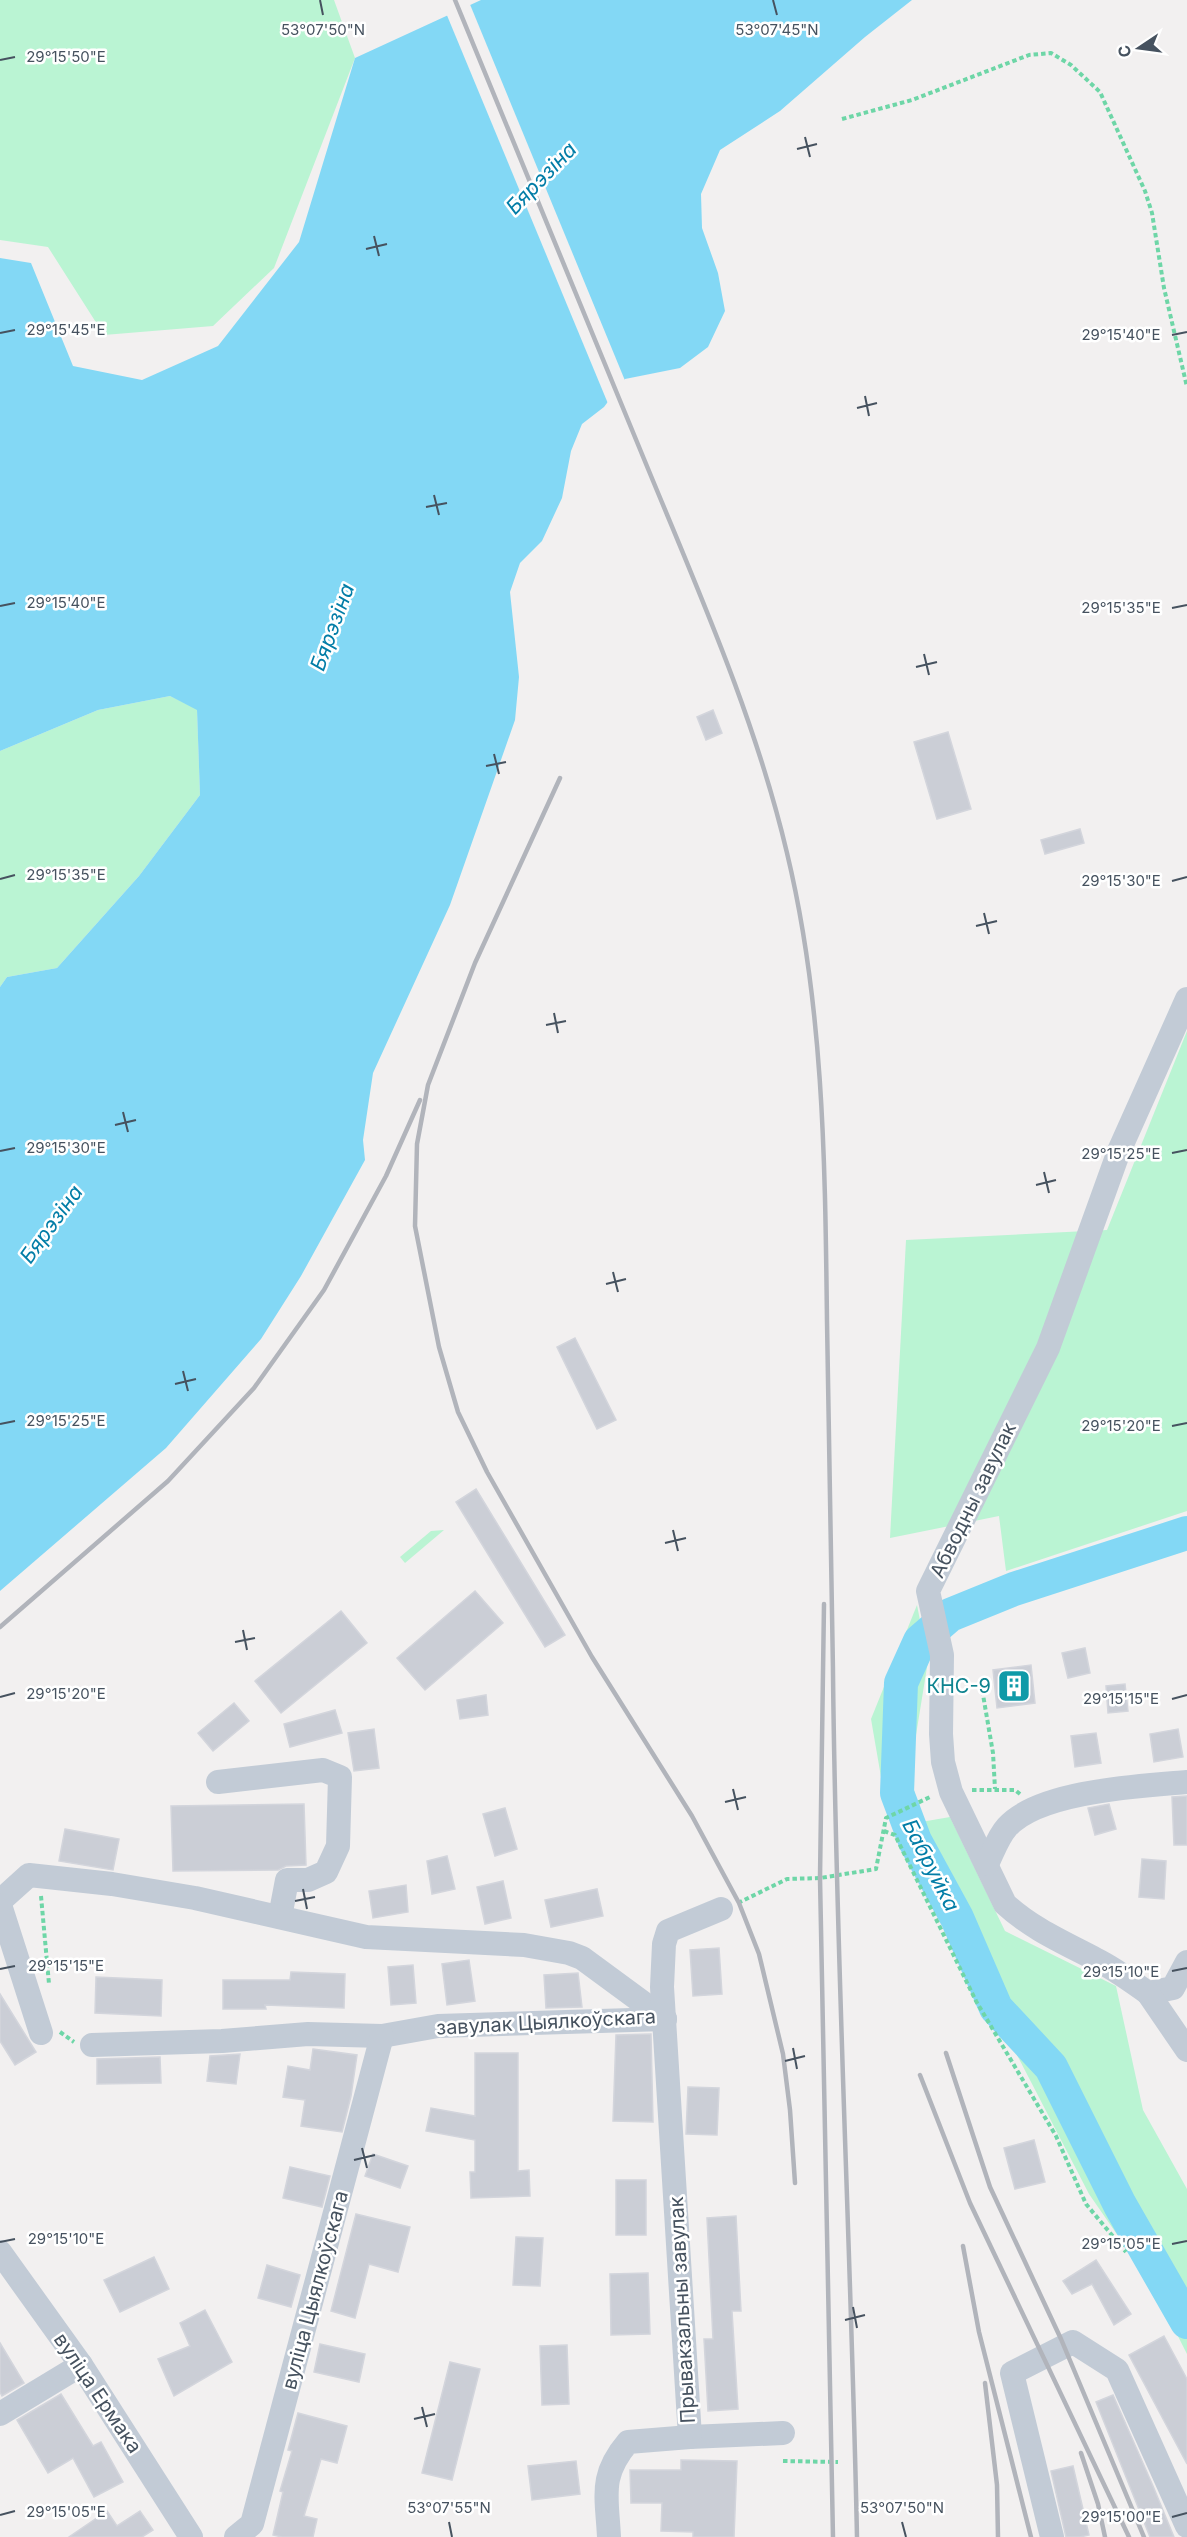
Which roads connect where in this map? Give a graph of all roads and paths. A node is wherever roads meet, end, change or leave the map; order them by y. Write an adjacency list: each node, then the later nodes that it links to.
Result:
1 (842, 118): 2 (path)
2 (1187, 387)
3 (1187, 999): 8 (street, Абводны завулак)
4 (981, 1683): 7 (path)
5 (218, 1782): 15 (street)
6 (1187, 1782): 9 (street)
7 (995, 1789): 8 (path); 9 (path)
8 (940, 1795): 10 (path); 11 (street, Абводны завулак)
9 (1034, 1807): 11 (street)
10 (885, 1831): 14 (path); 24 (path)
11 (987, 1864): 18 (street, Абводны завулак)
12 (41, 1877): 13 (street, завулак Цыялкоўскага); 15 (street, завулак Цыялкоўскага); 17 (path)
13 (0, 1903): 20 (street)
14 (720, 1909): 19 (street, Прывакзальны завулак)
15 (280, 1917): 19 (street, завулак Цыялкоўскага)
16 (1186, 1967): 18 (street)
17 (50, 1993)
18 (1148, 1993): 23 (street)
19 (665, 2019): 21 (street, завулак Цыялкоўскага); 29 (street, Прывакзальны завулак)
20 (49, 2029): 22 (path)
21 (382, 2036): 22 (street, завулак Цыялкоўскага); 34 (street, вуліца Цыялкоўскага)
22 (92, 2045)
23 (1187, 2050)
24 (1126, 2252)
25 (0, 2253): 26 (street, вуліца Ермака)
26 (81, 2365): 27 (street); 33 (street, вуліца Ермака)
27 (0, 2414)
28 (783, 2433): 29 (street)
29 (690, 2437): 35 (street, Прывакзальны завулак)
30 (783, 2461): 31 (path)
31 (838, 2462)
32 (1187, 2526): 36 (street)
33 (191, 2537)
34 (236, 2537)
35 (609, 2537)
36 (1052, 2537)

